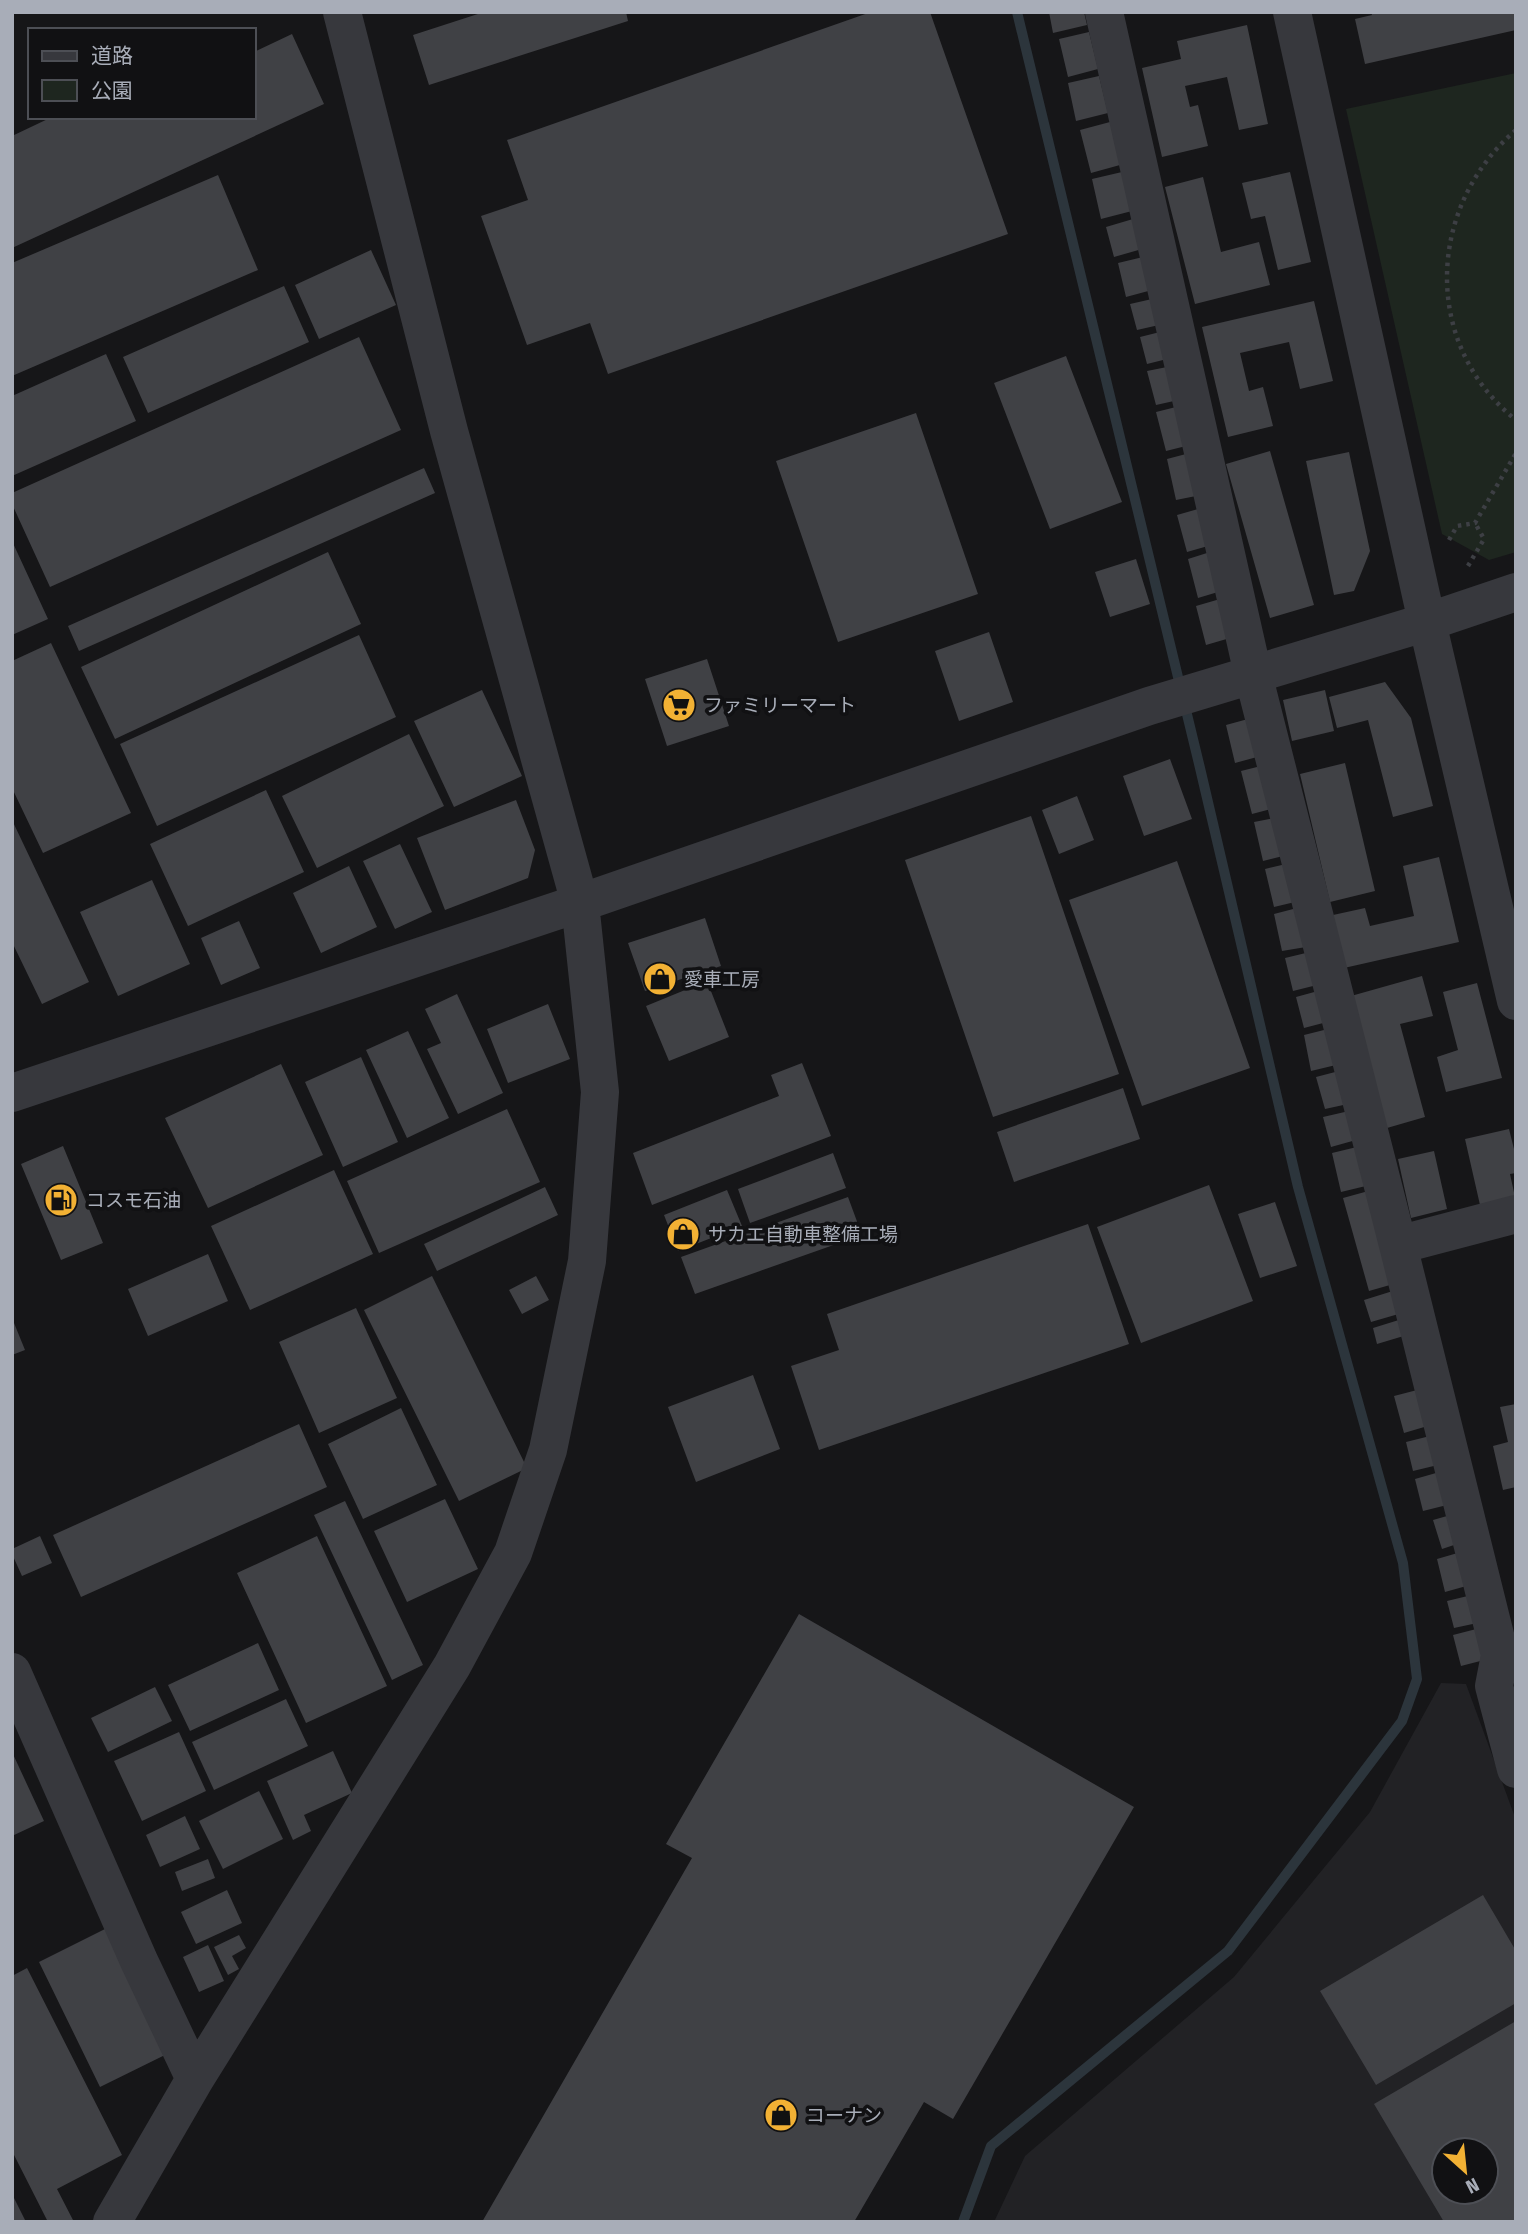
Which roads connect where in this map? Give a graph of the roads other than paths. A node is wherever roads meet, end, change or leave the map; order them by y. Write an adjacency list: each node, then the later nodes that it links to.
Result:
1 (342, 12): 7 (street)
2 (1104, 12): 6 (street)
3 (1292, 12): 5 (street)
4 (1516, 592): 5 (street)
5 (1427, 622): 6 (street); 8 (street)
6 (1253, 674): 7 (street); 12 (street)
7 (580, 903): 10 (street); 15 (street)
8 (1509, 939): 9 (street)
9 (1516, 1001)
10 (12, 1093)
11 (1516, 1214): 12 (street)
12 (1398, 1245): 14 (street)
13 (12, 1672): 15 (street)
14 (1516, 1769)
15 (195, 2079): 16 (street)
16 (112, 2222)

